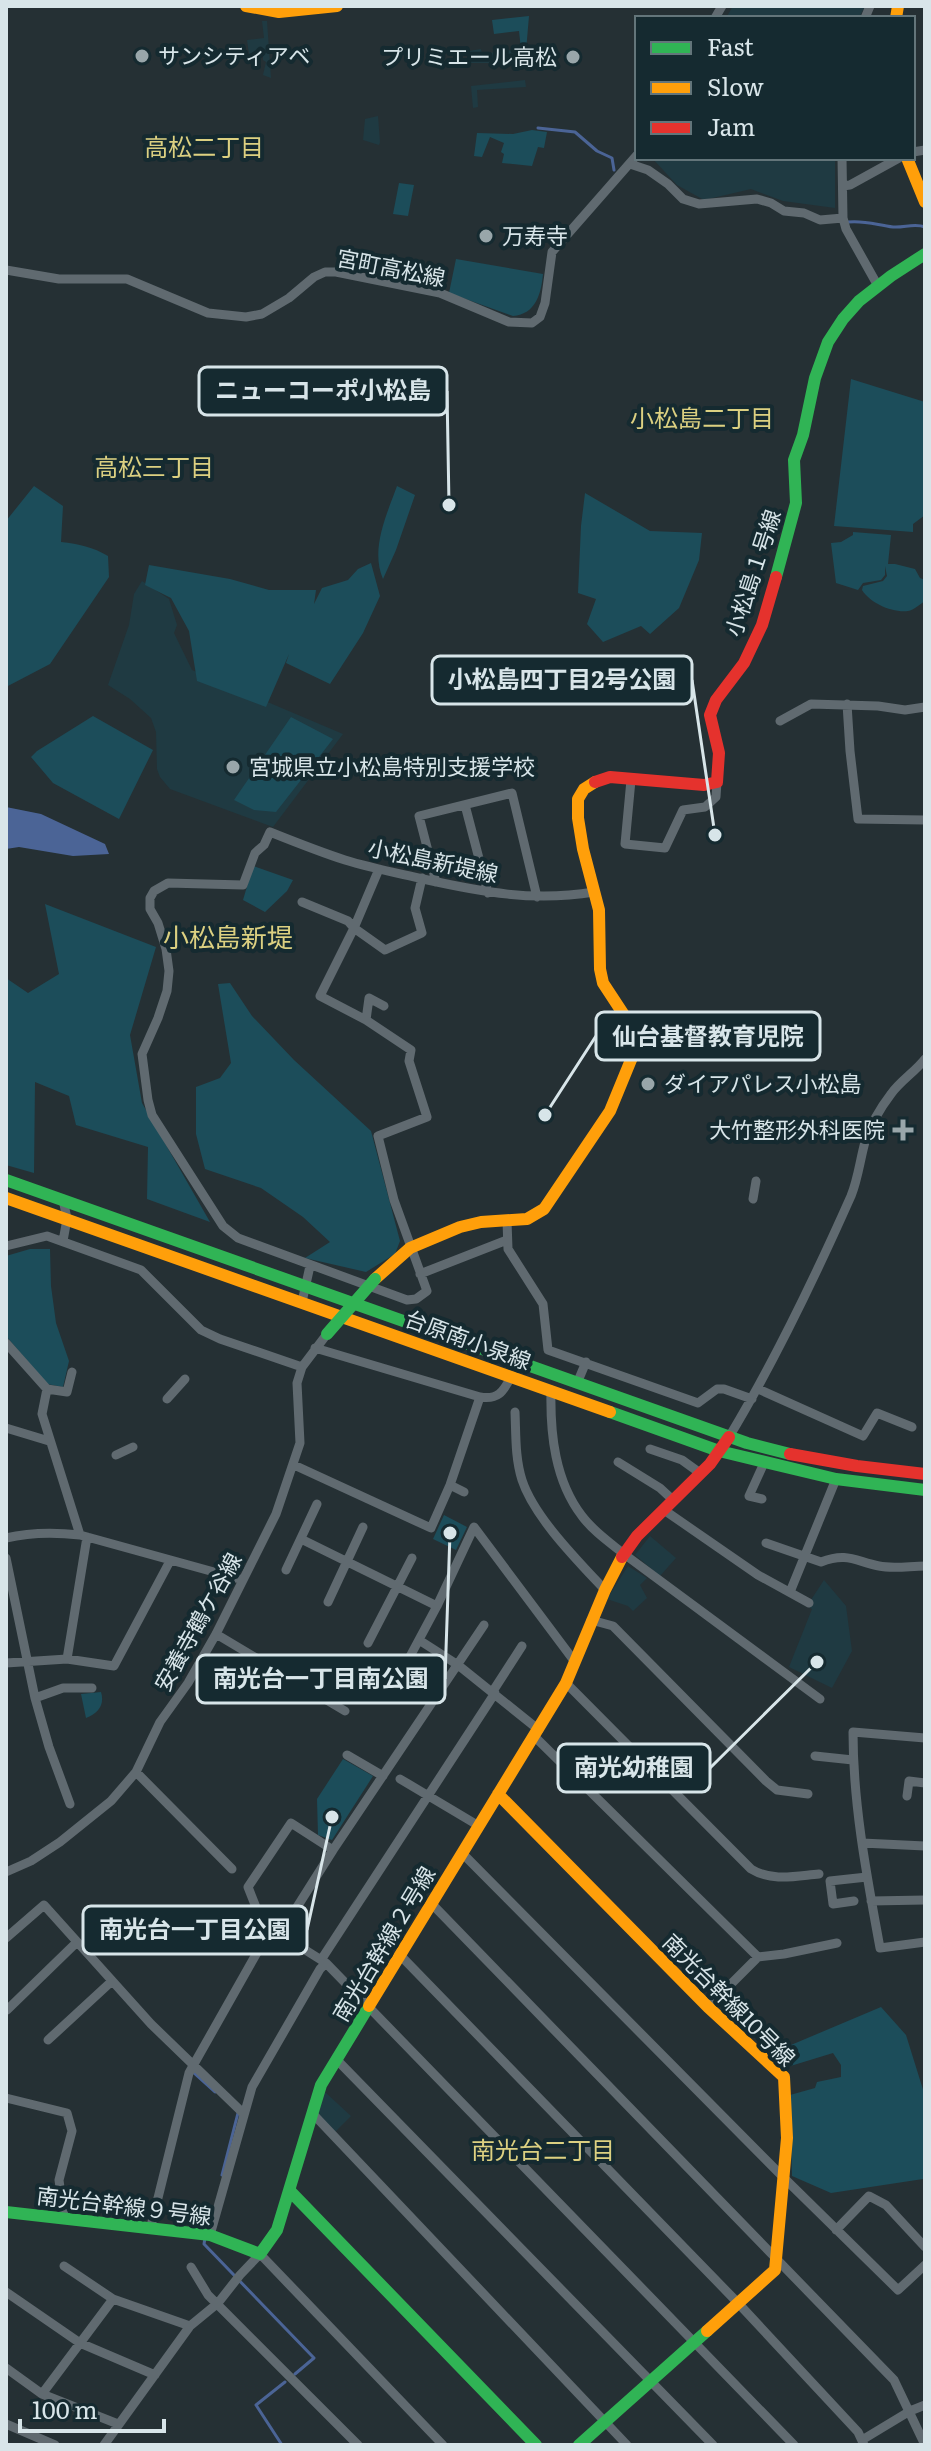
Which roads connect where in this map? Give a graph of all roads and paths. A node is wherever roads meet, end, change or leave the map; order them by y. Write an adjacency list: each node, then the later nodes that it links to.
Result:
1 (246, 6): 3 (street)
2 (337, 6): 3 (street)
3 (319, 7)
4 (635, 158): 8 (street, 宮町高松線)
5 (842, 160): 9 (street)
6 (895, 160): 9 (street)
7 (908, 160): 10 (street)
8 (630, 164): 11 (street); 13 (street, 宮町高松線)
9 (843, 186): 11 (street)
10 (925, 202)
11 (843, 218): 14 (street)
12 (925, 254): 14 (street, 小松島１号線)
13 (6, 270)
14 (878, 286): 19 (street, 小松島１号線)
15 (847, 704): 16 (street); 17 (street); 21 (street)
16 (925, 707)
17 (780, 721)
18 (631, 780): 19 (street); 19 (street); 25 (street)
19 (717, 782)
20 (465, 805): 24 (street); 26 (street); 27 (street)
21 (925, 820)
22 (379, 869): 23 (street, 小松島新堤線); 29 (street); 44 (street, 小松島新堤線)
23 (422, 878): 24 (street, 小松島新堤線); 29 (street)
24 (436, 882): 26 (street, 小松島新堤線)
25 (594, 892): 27 (street, 小松島新堤線); 39 (street)
26 (488, 893): 27 (street, 小松島新堤線)
27 (537, 897)
28 (302, 902): 29 (street)
29 (354, 928): 31 (street)
30 (384, 1006): 31 (street)
31 (366, 1020): 43 (street)
32 (925, 1059): 58 (street)
33 (6, 1180): 36 (street, 台原南小泉線)
34 (756, 1181): 37 (street)
35 (6, 1198): 38 (street, 台原南小泉線)
36 (63, 1199): 38 (street); 46 (street, 台原南小泉線)
37 (753, 1199)
38 (67, 1219): 41 (street); 47 (street, 台原南小泉線)
39 (507, 1221): 40 (street); 43 (street)
40 (507, 1240): 45 (street); 51 (street)
41 (63, 1241): 42 (street); 52 (street)
42 (6, 1246)
43 (410, 1248): 45 (street); 48 (street, bridge)
44 (310, 1266): 45 (street); 46 (street)
45 (420, 1274)
46 (306, 1286): 47 (street); 56 (street, 台原南小泉線)
47 (302, 1302): 54 (street, 台原南小泉線)
48 (327, 1334): 50 (street, 安養寺鶴ケ谷線)
49 (6, 1343): 57 (street)
50 (315, 1348): 52 (street, 安養寺鶴ケ谷線); 60 (street)
51 (586, 1362): 56 (street); 62 (street)
52 (302, 1367): 74 (street, 安養寺鶴ケ谷線)
53 (72, 1372): 57 (street)
54 (511, 1377): 59 (street, 台原南小泉線); 60 (street)
55 (185, 1379): 61 (street)
56 (578, 1381): 66 (street, 台原南小泉線)
57 (47, 1389): 67 (street)
58 (758, 1389): 62 (street); 64 (street)
59 (551, 1390): 70 (street, 台原南小泉線); 89 (street)
60 (480, 1397): 78 (street)
61 (167, 1399)
62 (752, 1399): 66 (street)
63 (515, 1412): 99 (street)
64 (912, 1427)
65 (6, 1428): 67 (street)
66 (729, 1437): 70 (street, 南光台幹線２号線); 76 (street, 台原南小泉線)
67 (49, 1441): 85 (street)
68 (133, 1447): 71 (street)
69 (650, 1449): 75 (street)
70 (719, 1451): 73 (street, 台原南小泉線); 75 (street, 南光台幹線２号線)
71 (116, 1455)
72 (618, 1462): 83 (street)
73 (764, 1463): 77 (street, 台原南小泉線); 81 (street)
74 (294, 1465): 78 (street); 97 (street, 安養寺鶴ケ谷線)
75 (700, 1473): 83 (street, 南光台幹線２号線)
76 (925, 1474)
77 (836, 1479): 79 (street, 台原南小泉線); 92 (street)
78 (450, 1485): 80 (street)
79 (925, 1490)
80 (464, 1492)
81 (762, 1499)
82 (317, 1504): 87 (street)
83 (668, 1505): 89 (street, 南光台幹線２号線); 100 (street)
84 (363, 1527): 94 (street)
85 (83, 1536): 86 (street); 93 (street); 110 (street)
86 (6, 1538)
87 (301, 1539): 94 (street); 96 (street)
88 (766, 1543): 92 (street)
89 (624, 1554): 99 (street, 南光台幹線２号線); 120 (street)
90 (6, 1558): 111 (street)
91 (412, 1558): 98 (street)
92 (805, 1558): 95 (street); 100 (street)
93 (170, 1561): 97 (street); 110 (street)
94 (348, 1562): 98 (street); 101 (street)
95 (925, 1566)
96 (286, 1570)
97 (243, 1580): 106 (street, 安養寺鶴ケ谷線)
98 (397, 1586): 103 (street); 108 (street)
99 (605, 1590): 104 (street, 南光台幹線２号線)
100 (790, 1592): 102 (street)
101 (328, 1602)
102 (809, 1603)
103 (437, 1606): 107 (street); 112 (street)
104 (591, 1620): 112 (street, 南光台幹線２号線); 132 (street)
105 (484, 1625): 114 (street)
106 (216, 1634): 121 (street); 127 (street, 安養寺鶴ケ谷線)
107 (419, 1640): 114 (street); 115 (street)
108 (368, 1643)
109 (522, 1646): 118 (street)
110 (67, 1659): 111 (street)
111 (26, 1660): 113 (street); 119 (street)
112 (575, 1662): 116 (street, 南光台幹線２号線)
113 (6, 1663)
114 (458, 1665): 118 (street); 128 (street)
115 (368, 1679)
116 (566, 1683): 122 (street, 南光台幹線２号線); 143 (street)
117 (92, 1688): 119 (street)
118 (494, 1692): 122 (street); 133 (street)
119 (35, 1698): 135 (street)
120 (820, 1699)
121 (345, 1711)
122 (537, 1734): 131 (street, 南光台幹線２号線); 156 (street)
123 (925, 1738): 126 (street)
124 (347, 1755): 128 (street)
125 (815, 1756): 126 (street)
126 (853, 1760): 137 (street)
127 (136, 1772): 141 (street); 142 (street, 安養寺鶴ケ谷線)
128 (383, 1776): 139 (street)
129 (400, 1779): 133 (street)
130 (925, 1783): 134 (street)
131 (498, 1794): 136 (street, 南光台幹線２号線); 160 (street, 南光台幹線10号線)
132 (808, 1794)
133 (428, 1796): 136 (street); 157 (street)
134 (907, 1796)
135 (70, 1804)
136 (479, 1826): 140 (street, 南光台幹線２号線)
137 (862, 1843): 138 (street); 144 (street)
138 (925, 1846)
139 (333, 1850): 149 (street); 150 (street)
140 (463, 1854): 148 (street, 南光台幹線２号線); 168 (street)
141 (232, 1869)
142 (6, 1872)
143 (819, 1874)
144 (867, 1877): 146 (street); 147 (street)
145 (925, 1900): 147 (street)
146 (854, 1901)
147 (871, 1901): 153 (street)
148 (431, 1903): 155 (street, 南光台幹線２号線); 177 (street)
149 (280, 1934): 150 (street); 157 (street)
150 (267, 1935): 164 (street)
151 (6, 1938): 152 (street)
152 (77, 1942): 158 (street); 161 (street)
153 (925, 1942)
154 (837, 1943): 156 (street)
155 (400, 1955): 159 (street, 南光台幹線２号線); 184 (street)
156 (758, 1957): 160 (street)
157 (324, 1961): 159 (street); 166 (street)
158 (112, 1981): 162 (street); 164 (street)
159 (369, 2007): 163 (street, 南光台幹線２号線); 186 (street)
160 (708, 2007): 168 (street, 南光台幹線10号線)
161 (7, 2010)
162 (48, 2040)
163 (337, 2060): 167 (street, 南光台幹線２号線); 190 (street)
164 (194, 2064): 166 (street); 172 (street)
165 (6, 2098): 171 (street)
166 (244, 2114): 174 (street)
167 (313, 2114): 169 (street, 南光台幹線２号線); 194 (street)
168 (783, 2177): 173 (street); 177 (street, 南光台幹線10号線)
169 (290, 2191): 176 (street); 203 (street)
170 (6, 2212): 171 (street, 南光台幹線９号線)
171 (64, 2217): 172 (street, 南光台幹線９号線)
172 (151, 2226): 174 (street, 南光台幹線９号線)
173 (836, 2230): 175 (street); 180 (street)
174 (210, 2235): 176 (street, 南光台幹線９号線)
175 (925, 2247)
176 (260, 2254): 183 (street); 202 (street)
177 (777, 2257): 184 (street); 193 (street)
178 (64, 2266): 182 (street)
179 (191, 2267): 183 (street)
180 (924, 2267)
181 (6, 2292): 187 (street)
182 (113, 2299): 185 (street); 187 (street)
183 (218, 2303): 185 (street); 201 (street)
184 (738, 2303): 186 (street); 198 (street)
185 (190, 2326): 189 (street)
186 (695, 2342): 190 (street); 207 (street)
187 (80, 2343): 189 (street); 191 (street)
188 (6, 2368): 191 (street)
189 (155, 2375): 196 (street)
190 (651, 2381): 194 (street); 206 (street)
191 (42, 2394): 196 (street)
192 (925, 2405): 193 (street)
193 (910, 2411): 198 (street); 208 (street)
194 (605, 2423): 204 (street); 205 (street)
195 (6, 2424): 197 (street)
196 (118, 2424): 200 (street)
197 (43, 2442): 199 (street)
198 (863, 2442)
199 (55, 2445)
200 (104, 2445)
201 (358, 2445)
202 (443, 2445)
203 (536, 2445)
204 (579, 2445)
205 (627, 2445)
206 (713, 2445)
207 (794, 2445)
208 (925, 2445)

